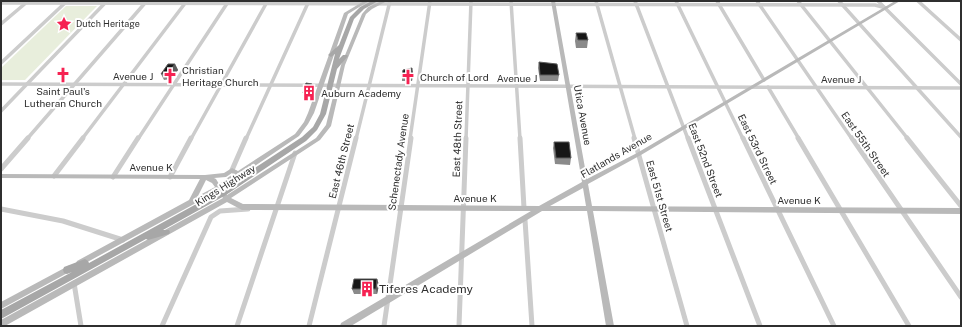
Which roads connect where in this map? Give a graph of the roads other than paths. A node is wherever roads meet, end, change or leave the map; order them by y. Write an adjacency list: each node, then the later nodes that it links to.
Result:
1 (717, 1): 29 (street)
2 (757, 1): 30 (street, East 55th Street)
3 (798, 1): 32 (street)
4 (839, 1): 31 (street)
5 (878, 1): 33 (street)
6 (898, 1): 33 (street, Flatlands Avenue)
7 (918, 1): 37 (street)
8 (27, 2): 9 (street); 18 (street); 35 (street)
9 (66, 2): 10 (street); 43 (street)
10 (106, 2): 11 (street); 47 (street)
11 (145, 2): 12 (street); 48 (street)
12 (187, 2): 13 (street); 49 (street)
13 (228, 2): 14 (street); 51 (street)
14 (267, 2): 15 (street); 52 (street)
15 (308, 2): 16 (street); 53 (street)
16 (349, 2): 28 (street); 34 (street)
17 (388, 2): 20 (street, Kings Highway); 21 (street); 57 (street, East 46th Street)
18 (1, 3)
19 (368, 3): 20 (main road, Kings Highway); 28 (street, Kings Highway); 39 (main road, Kings Highway)
20 (377, 3): 41 (street, Kings Highway)
21 (430, 3): 22 (street); 58 (street, Schenectady Avenue)
22 (471, 3): 23 (street); 59 (street, East 48th Street)
23 (511, 3): 24 (street); 60 (street)
24 (554, 3): 25 (street); 61 (street, Utica Avenue)
25 (596, 3): 26 (street); 62 (street, East 51st Street)
26 (636, 3): 27 (street); 63 (street, East 52nd Street)
27 (677, 3): 29 (street); 64 (street, East 53rd Street)
28 (360, 4): 34 (street, Kings Highway)
29 (720, 5): 30 (street); 45 (street)
30 (760, 5): 32 (street); 42 (street, East 55th Street)
31 (842, 5): 32 (street); 33 (street); 36 (street)
32 (801, 6): 38 (street)
33 (886, 8): 36 (street, Flatlands Avenue); 50 (street)
34 (346, 13): 40 (street, Kings Highway)
35 (1, 24)
36 (859, 24): 38 (street, Flatlands Avenue); 69 (street)
37 (961, 40)
38 (830, 42): 42 (street, Flatlands Avenue); 68 (street)
39 (341, 44): 40 (main road); 44 (main road, Kings Highway)
40 (331, 55): 54 (street, Kings Highway)
41 (345, 56): 44 (main road); 56 (street, Kings Highway)
42 (798, 60): 45 (street, Flatlands Avenue); 67 (street, East 55th Street)
43 (1, 63)
44 (334, 70): 55 (main road, Kings Highway)
45 (764, 80): 65 (street, Flatlands Avenue)
46 (1, 84): 47 (street, Avenue J)
47 (27, 84): 48 (street, Avenue J); 72 (street)
48 (74, 84): 49 (street, Avenue J); 77 (street)
49 (124, 84): 51 (street, Avenue J); 81 (street)
50 (961, 84)
51 (174, 85): 52 (street, Avenue J); 82 (street)
52 (221, 85): 53 (street, Avenue J); 83 (street)
53 (271, 85): 54 (street, Avenue J); 78 (street)
54 (320, 85): 55 (street, Avenue J); 79 (street, Kings Highway)
55 (331, 85): 56 (street, Avenue J); 86 (main road, Kings Highway)
56 (338, 85): 57 (street, Avenue J); 75 (street, Kings Highway)
57 (369, 85): 58 (street, Avenue J); 91 (street, East 46th Street)
58 (418, 86): 59 (street, Avenue J); 92 (street, Schenectady Avenue)
59 (468, 86): 60 (street, Avenue J); 93 (street, East 48th Street)
60 (516, 86): 61 (street, Avenue J); 94 (street)
61 (568, 86): 62 (street, Avenue J); 85 (street, Utica Avenue)
62 (620, 86): 63 (street, Avenue J); 76 (street, East 51st Street)
63 (668, 86): 64 (street, Avenue J); 73 (street, East 52nd Street)
64 (718, 87): 65 (street, Avenue J); 71 (street, East 53rd Street)
65 (752, 87): 66 (street, Avenue J); 71 (street, Flatlands Avenue)
66 (768, 87): 67 (street, Avenue J); 101 (street)
67 (816, 87): 68 (street, Avenue J); 102 (street, East 55th Street)
68 (866, 87): 69 (street, Avenue J); 88 (street)
69 (916, 87): 70 (street, Avenue J); 74 (street)
70 (961, 88)
71 (726, 102): 73 (street, Flatlands Avenue); 100 (street, East 53rd Street)
72 (1, 111)
73 (684, 127): 76 (street, Flatlands Avenue); 99 (street, East 52nd Street)
74 (961, 137)
75 (295, 153): 86 (street, Kings Highway); 90 (street)
76 (639, 154): 85 (street, Flatlands Avenue); 98 (street, East 51st Street)
77 (1, 169)
78 (232, 170): 79 (street); 84 (street)
79 (238, 175): 86 (street, Kings Highway)
80 (1, 176): 81 (street, Avenue K)
81 (54, 176): 82 (street, Avenue K)
82 (113, 177): 83 (street, Avenue K)
83 (170, 177): 84 (street, Avenue K)
84 (204, 177): 86 (street, Avenue K); 87 (street)
85 (585, 184): 96 (street, Flatlands Avenue); 97 (street, Utica Avenue)
86 (223, 193): 87 (street, Kings Highway); 89 (street, Avenue K); 105 (street, Kings Highway); 106 (main road, Kings Highway)
87 (192, 203): 107 (street, Kings Highway)
88 (961, 206)
89 (257, 207): 90 (street, Avenue K); 118 (street)
90 (278, 207): 91 (street, Avenue K); 119 (street)
91 (338, 208): 92 (street, Avenue K); 120 (street, East 46th Street)
92 (401, 208): 93 (street, Avenue K); 113 (street, Schenectady Avenue)
93 (464, 208): 94 (street, Avenue K); 109 (street, East 48th Street)
94 (524, 208): 96 (street, Avenue K)
95 (1, 209): 107 (street)
96 (541, 209): 97 (street, Avenue K); 104 (street, Flatlands Avenue)
97 (589, 209): 98 (street, Avenue K); 125 (street, Utica Avenue)
98 (654, 209): 99 (street, Avenue K); 126 (street, East 51st Street)
99 (715, 210): 100 (street, Avenue K); 127 (street, East 52nd Street)
100 (778, 210): 101 (street, Avenue K); 128 (street, East 53rd Street)
101 (841, 210): 102 (street, Avenue K); 129 (street)
102 (901, 210): 103 (street, Avenue K); 112 (street, East 55th Street)
103 (961, 211)
104 (525, 220): 109 (street, Flatlands Avenue); 124 (street)
105 (166, 232): 106 (main road); 111 (street, Kings Highway)
106 (138, 239): 108 (main road, Kings Highway)
107 (123, 240): 110 (street, Kings Highway)
108 (104, 257): 110 (main road); 115 (main road, Kings Highway)
109 (462, 257): 113 (street, Flatlands Avenue); 123 (street, East 48th Street)
110 (67, 270): 114 (street, Kings Highway)
111 (74, 283): 116 (street, Kings Highway); 117 (street)
112 (961, 297)
113 (388, 300): 121 (street, Flatlands Avenue); 122 (street, Schenectady Avenue)
114 (1, 306)
115 (1, 315)
116 (1, 324)
117 (81, 326)
118 (162, 326)
119 (237, 326)
120 (309, 326)
121 (344, 326)
122 (384, 326)
123 (459, 326)
124 (532, 326)
125 (610, 326)
126 (687, 326)
127 (760, 326)
128 (834, 326)
129 (909, 326)

